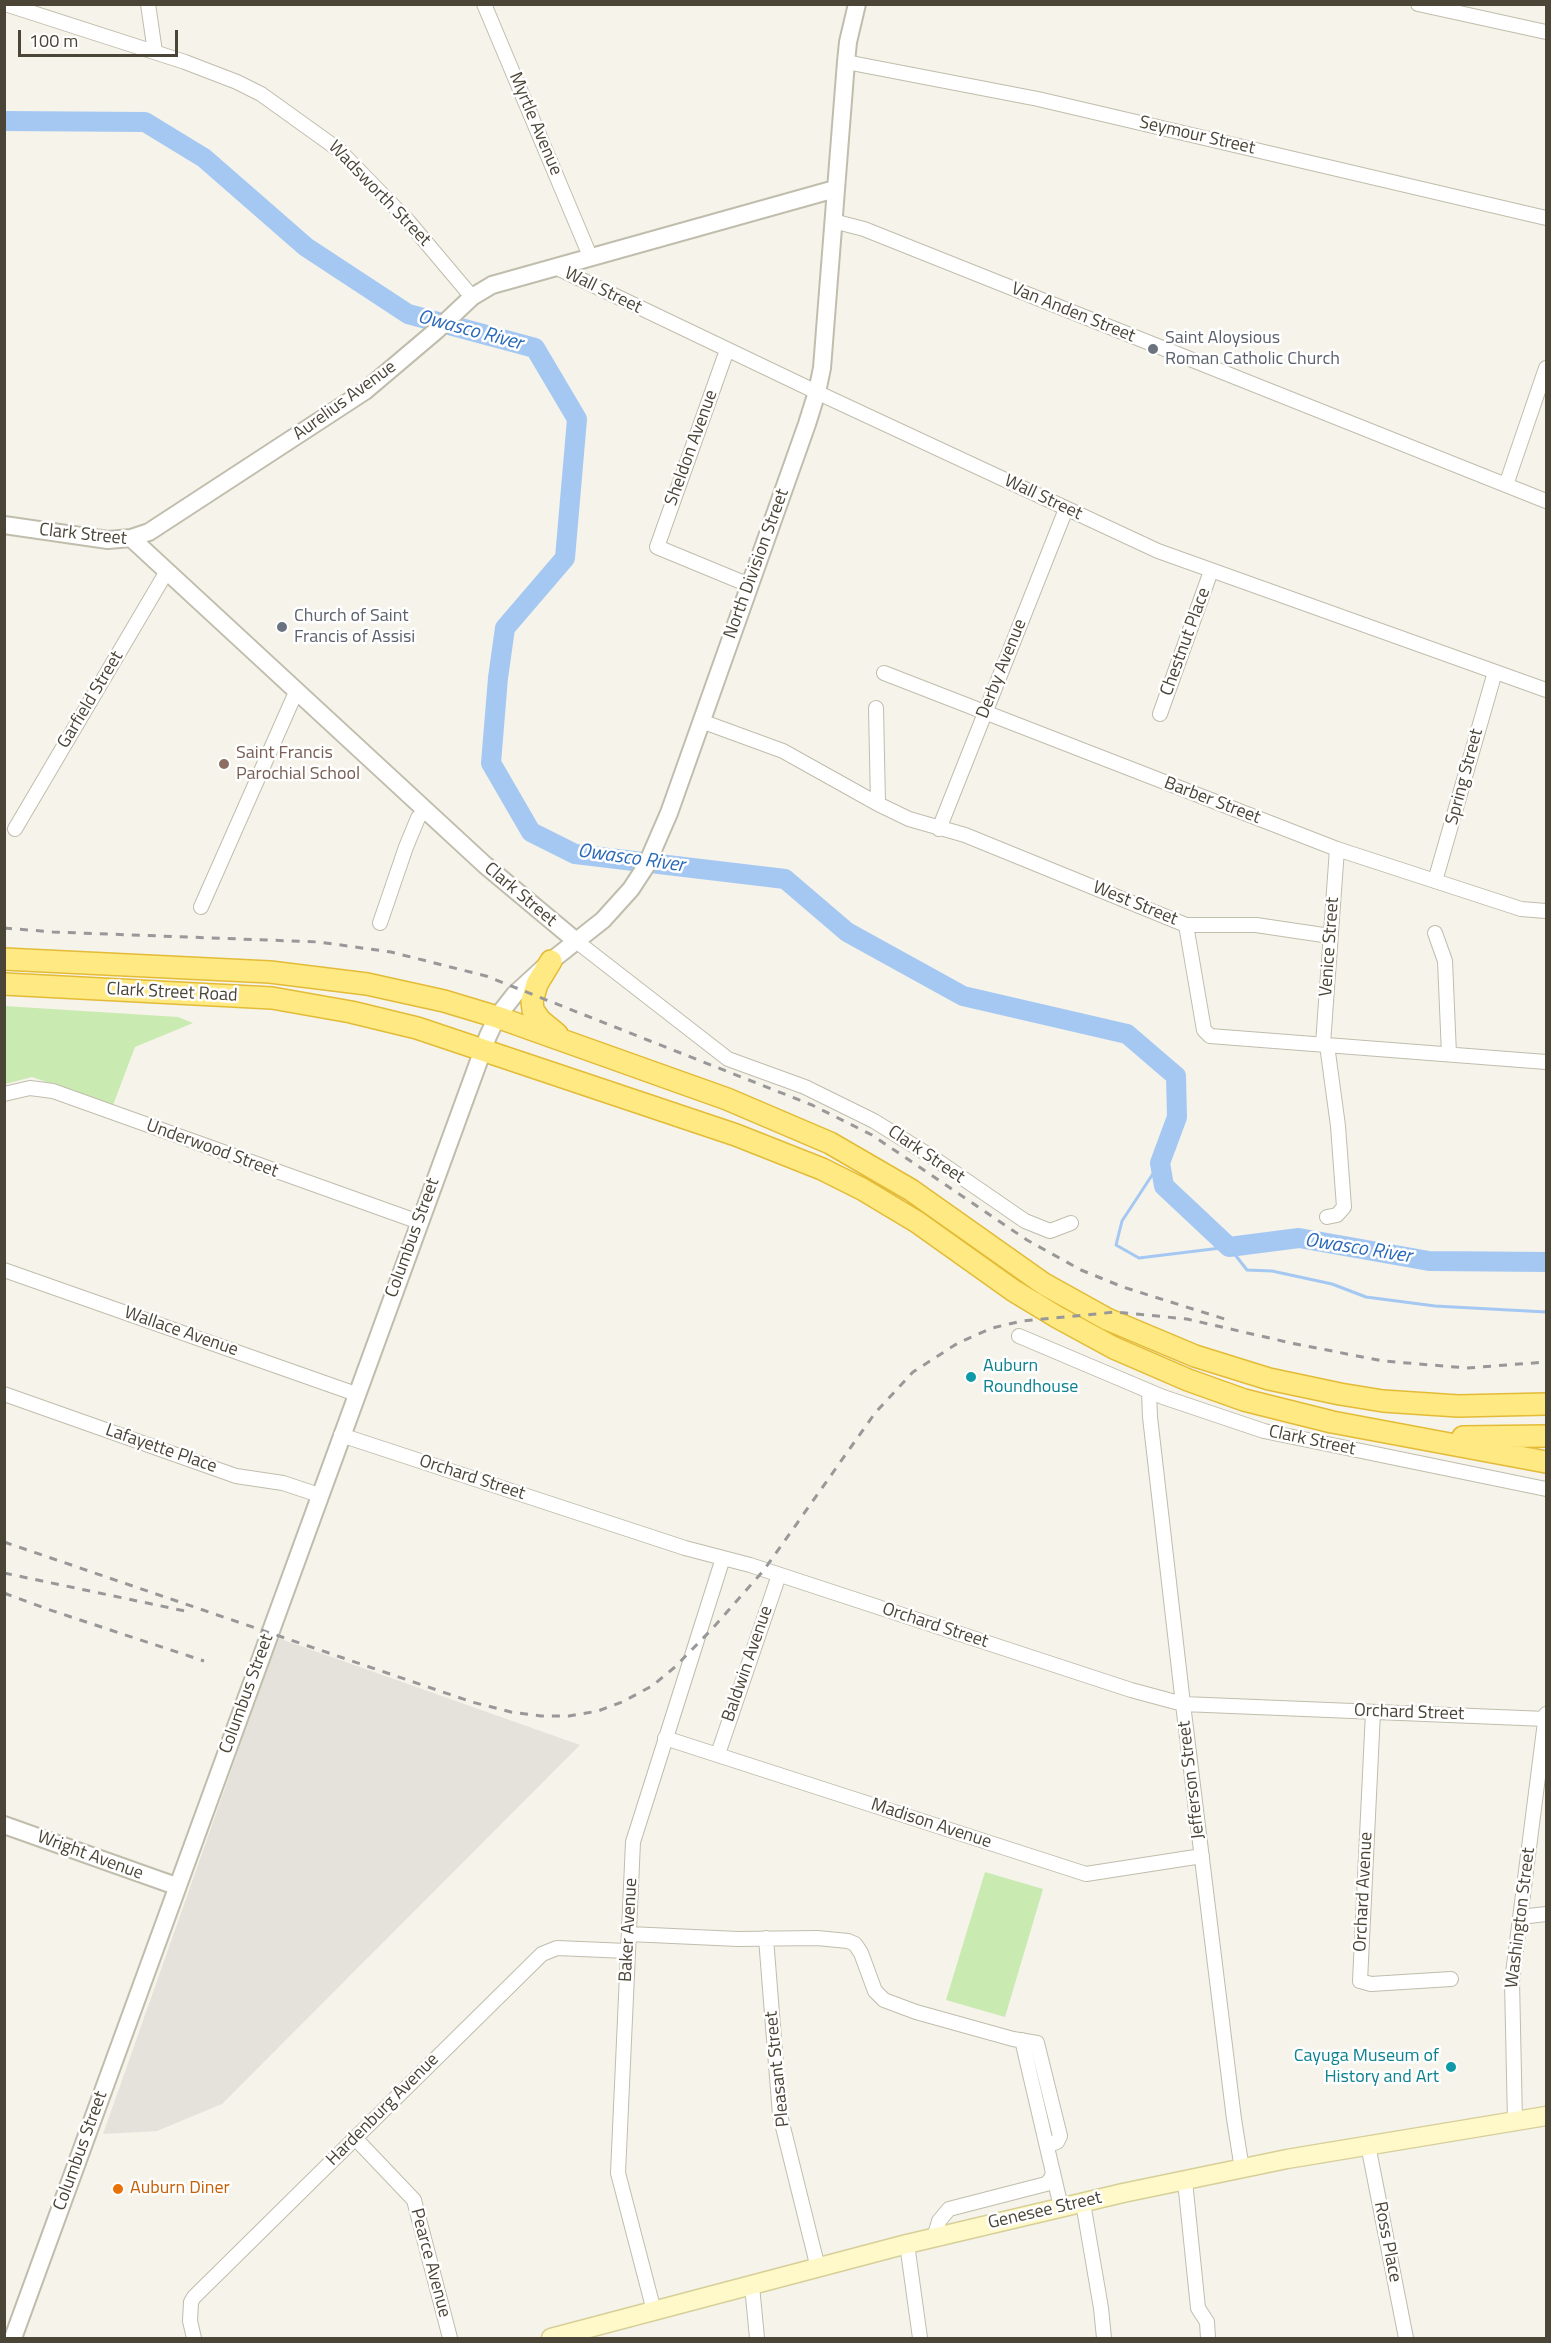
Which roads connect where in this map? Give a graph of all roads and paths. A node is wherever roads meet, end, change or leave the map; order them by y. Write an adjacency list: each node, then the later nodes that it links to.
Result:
1 (6, 4): 7 (street, Wadsworth Street)
2 (148, 4): 7 (street)
3 (484, 4): 12 (street, Myrtle Avenue)
4 (857, 4): 8 (street, North Division Street)
5 (1418, 4): 6 (street)
6 (1546, 32)
7 (155, 52): 14 (street, Wadsworth Street)
8 (846, 62): 9 (street, North Division Street); 10 (street, Seymour Street)
9 (835, 189): 11 (street, North Division Street); 12 (street, Aurelius Avenue)
10 (1546, 218)
11 (833, 221): 17 (street, North Division Street); 18 (street, Van Anden Street)
12 (588, 250): 13 (street, Aurelius Avenue)
13 (555, 267): 14 (street, Aurelius Avenue); 15 (street, Wall Street)
14 (469, 300): 22 (street, Aurelius Avenue)
15 (728, 350): 17 (street, Wall Street); 25 (street, Sheldon Avenue)
16 (1546, 368): 18 (street)
17 (817, 392): 20 (street, Wall Street); 25 (street, North Division Street)
18 (1506, 485): 19 (street, Van Anden Street)
19 (1546, 501)
20 (1066, 509): 24 (street, Wall Street); 31 (street, Derby Avenue)
21 (4, 525): 22 (street, Clark Street)
22 (131, 538): 23 (street, Clark Street)
23 (167, 571): 29 (street, Clark Street); 36 (street, Garfield Street)
24 (1211, 571): 26 (street, Wall Street); 32 (street, Chestnut Place)
25 (749, 585): 33 (street, North Division Street)
26 (1495, 672): 28 (street, Wall Street); 39 (street, Spring Street)
27 (884, 673): 31 (street, Barber Street)
28 (1546, 690)
29 (296, 692): 35 (street, Clark Street); 40 (street)
30 (876, 708): 34 (street)
31 (984, 713): 37 (street, Derby Avenue); 38 (street, Barber Street)
32 (1160, 714)
33 (701, 721): 34 (street, West Street); 46 (street, North Division Street)
34 (879, 804): 37 (street, West Street)
35 (424, 811): 42 (street); 46 (street, Clark Street)
36 (15, 829)
37 (939, 829): 43 (street, West Street)
38 (1337, 849): 39 (street, Barber Street); 45 (street, Venice Street)
39 (1435, 881): 41 (street, Barber Street)
40 (201, 907)
41 (1546, 911)
42 (380, 922)
43 (1186, 925): 45 (street); 51 (street, West Street)
44 (1435, 933): 54 (street)
45 (1330, 936): 51 (street, Venice Street)
46 (576, 941): 48 (street, North Division Street); 59 (street, Clark Street)
47 (4, 959): 50 (highway)
48 (551, 961): 50 (street, North Division Street); 52 (highway)
49 (4, 984): 53 (highway, Clark Street Road)
50 (497, 1017): 52 (highway); 53 (street, North Division Street)
51 (1325, 1044): 54 (street, West Street); 57 (street, Venice Street)
52 (575, 1046): 65 (highway)
53 (482, 1050): 58 (street, Columbus Street); 68 (highway, Clark Street Road)
54 (1449, 1054): 55 (street, West Street)
55 (1546, 1062)
56 (4, 1094): 58 (street, Underwood Street)
57 (1326, 1217)
58 (419, 1222): 64 (street, Columbus Street)
59 (1071, 1223)
60 (4, 1270): 64 (street, Wallace Avenue)
61 (1019, 1336): 62 (street, Clark Street)
62 (1149, 1391): 70 (street, Clark Street); 74 (street, Jefferson Street)
63 (4, 1394): 71 (street, Lafayette Place)
64 (356, 1394): 66 (street, Columbus Street)
65 (1546, 1404)
66 (341, 1435): 71 (street, Columbus Street); 72 (street, Orchard Street)
67 (1546, 1436): 68 (highway)
68 (1432, 1440): 69 (highway, Clark Street Road)
69 (1546, 1462)
70 (1546, 1489)
71 (319, 1496): 82 (street, Columbus Street)
72 (723, 1558): 73 (street, Orchard Street); 78 (street, Baker Avenue)
73 (779, 1575): 74 (street, Orchard Street); 79 (street, Baldwin Avenue)
74 (1183, 1704): 75 (street, Orchard Street); 81 (street, Jefferson Street)
75 (1373, 1712): 77 (street, Orchard Street); 88 (street, Orchard Avenue)
76 (1546, 1714): 77 (street, Washington Street)
77 (1546, 1719): 84 (street, Washington Street)
78 (665, 1738): 79 (street, Madison Avenue); 85 (street, Baker Avenue)
79 (718, 1754): 81 (street, Madison Avenue)
80 (4, 1825): 82 (street, Wright Avenue)
81 (1202, 1856): 93 (street, Jefferson Street)
82 (176, 1886): 103 (street, Columbus Street)
83 (1546, 1914): 84 (street)
84 (1520, 1917): 90 (street, Washington Street)
85 (628, 1934): 86 (street); 87 (street, Baker Avenue)
86 (766, 1938): 94 (street); 100 (street, Pleasant Street)
87 (627, 1951): 91 (street, Hardenburg Avenue); 102 (street, Baker Avenue)
88 (1450, 1978)
89 (1546, 2116): 90 (main road, Genesee Street)
90 (1515, 2122): 92 (main road, Genesee Street)
91 (355, 2138): 104 (street, Hardenburg Avenue); 105 (street, Pearce Avenue)
92 (1368, 2145): 93 (main road, Genesee Street); 111 (street, Ross Place)
93 (1242, 2169): 95 (main road, Genesee Street)
94 (1053, 2172): 97 (street); 98 (street)
95 (1185, 2181): 96 (main road, Genesee Street); 110 (street)
96 (1083, 2203): 97 (main road, Genesee Street); 109 (street)
97 (1061, 2207): 98 (main road, Genesee Street)
98 (934, 2238): 99 (main road, Genesee Street)
99 (907, 2244): 100 (main road, Genesee Street); 108 (street)
100 (818, 2268): 101 (main road, Genesee Street)
101 (752, 2286): 102 (main road, Genesee Street); 107 (street)
102 (654, 2311): 106 (main road, Genesee Street)
103 (14, 2338)
104 (194, 2338)
105 (450, 2338)
106 (550, 2338)
107 (757, 2338)
108 (920, 2338)
109 (1104, 2338)
110 (1208, 2338)
111 (1406, 2338)

